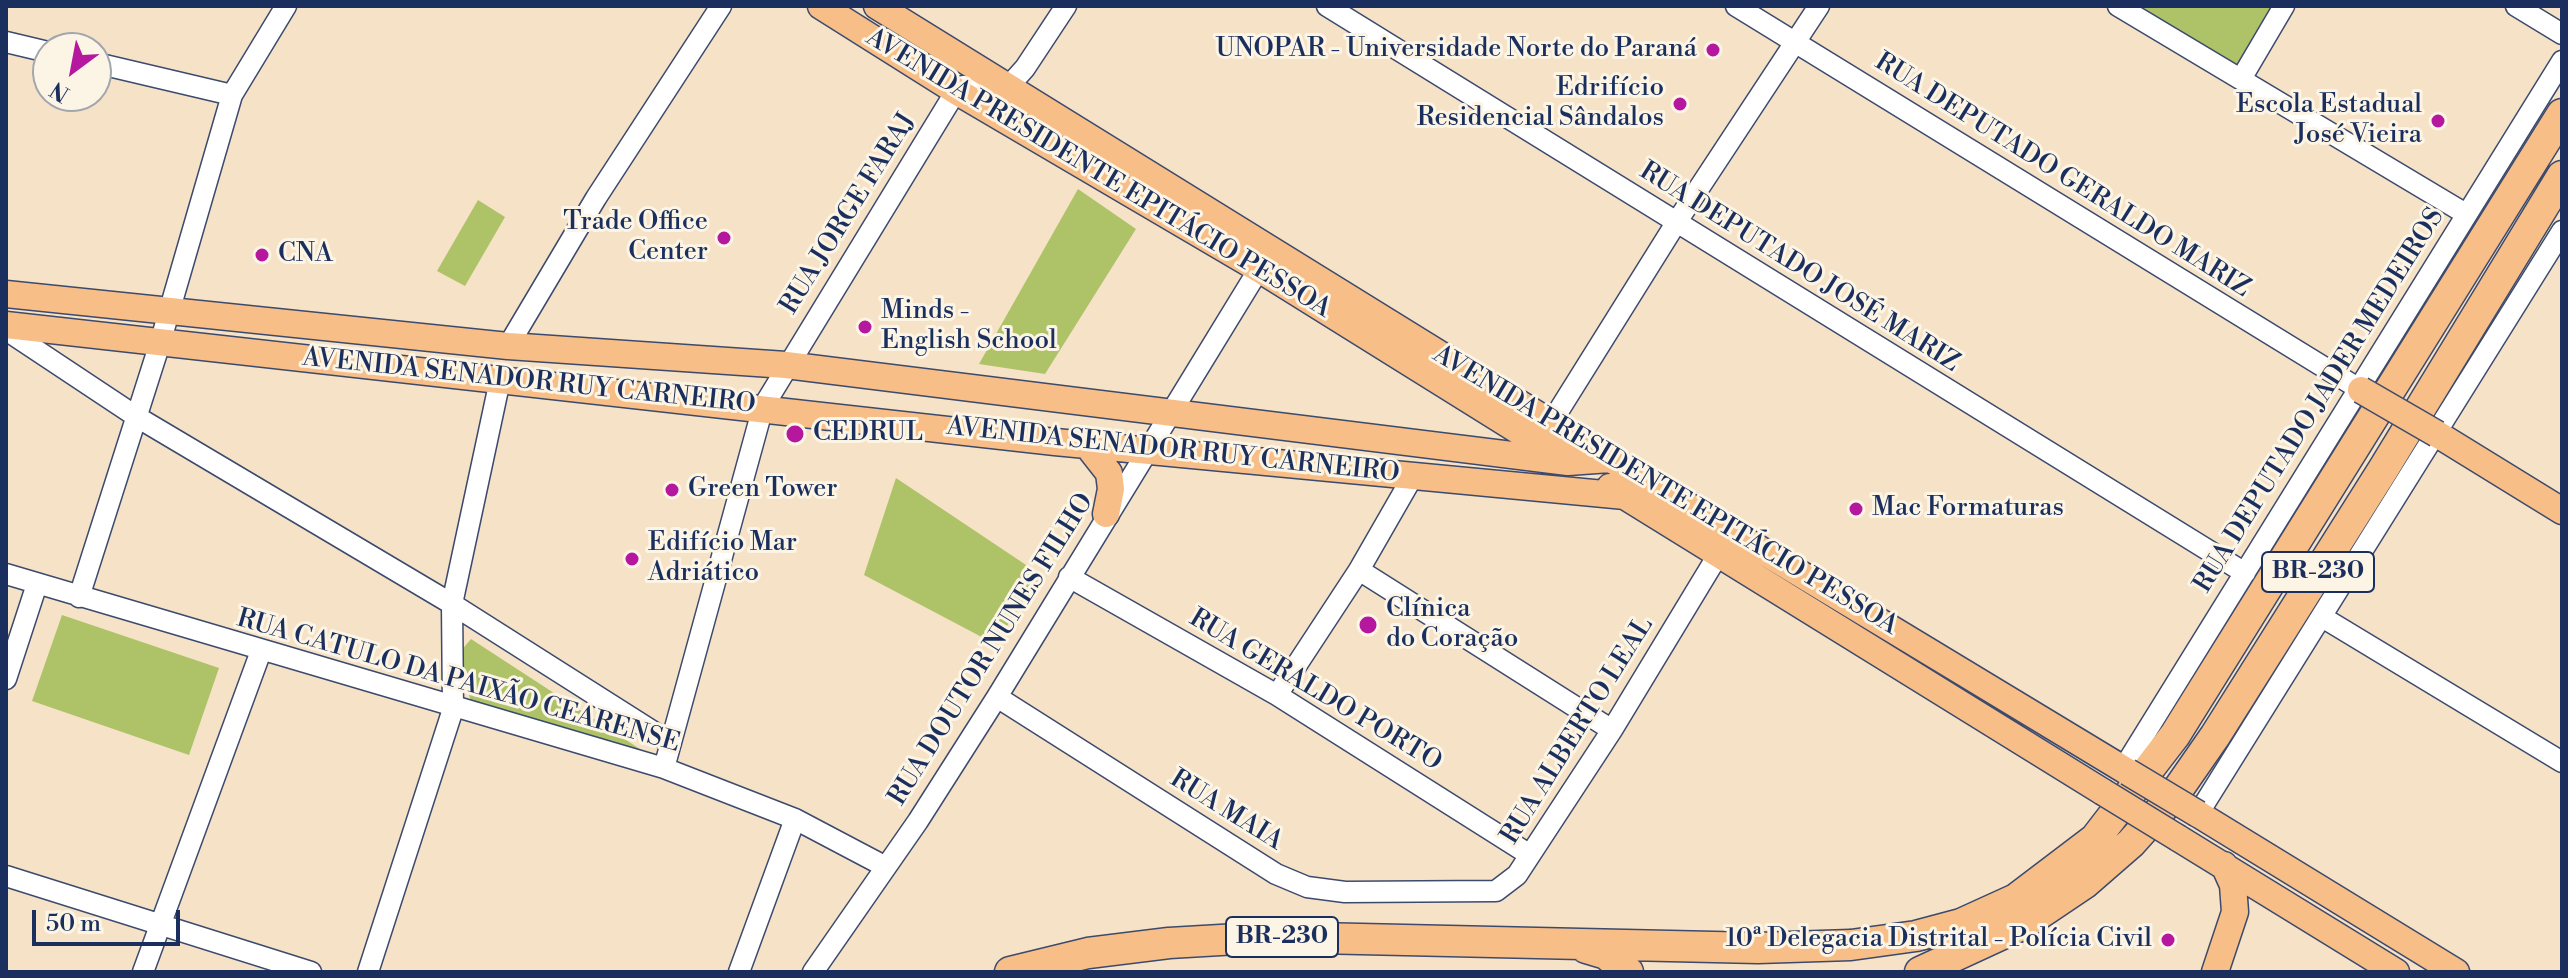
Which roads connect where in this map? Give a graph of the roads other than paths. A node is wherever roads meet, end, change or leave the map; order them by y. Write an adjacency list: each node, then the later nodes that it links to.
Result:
1 (286, 6): 21 (street)
2 (721, 6): 34 (street)
3 (821, 6): 19 (main road, AVENIDA PRESIDENTE EPITÁCIO PESSOA)
4 (877, 6): 20 (main road, AVENIDA PRESIDENTE EPITÁCIO PESSOA)
5 (1066, 6): 20 (street)
6 (1327, 6): 26 (street, RUA DEPUTADO JOSÉ MARIZ)
7 (1736, 6): 14 (street, RUA DEPUTADO GERALDO MARIZ)
8 (1819, 6): 14 (street)
9 (2118, 6): 18 (street)
10 (2284, 6): 18 (street)
11 (2516, 6): 12 (street)
12 (2562, 34)
13 (6, 42): 15 (street)
14 (1795, 43): 26 (street); 37 (street, RUA DEPUTADO GERALDO MARIZ)
15 (32, 48)
16 (2562, 61): 25 (street, RUA DEPUTADO JADER MEDEIROS)
17 (112, 67): 21 (street)
18 (2241, 79): 25 (street)
19 (956, 91): 20 (street); 23 (main road, AVENIDA PRESIDENTE EPITÁCIO PESSOA); 35 (street, RUA JORGE FARAJ)
20 (1016, 92): 23 (main road); 41 (main road, AVENIDA PRESIDENTE EPITÁCIO PESSOA)
21 (232, 95): 31 (street)
22 (2562, 114): 78 (highway, BR-230)
23 (1009, 121): 29 (main road, AVENIDA PRESIDENTE EPITÁCIO PESSOA)
24 (2562, 176): 86 (highway, BR-230)
25 (2466, 214): 37 (street, RUA DEPUTADO JADER MEDEIROS)
26 (1676, 223): 41 (street); 53 (street, RUA DEPUTADO JOSÉ MARIZ)
27 (2562, 231): 28 (street)
28 (2553, 264): 42 (street)
29 (1259, 269): 39 (street, RUA DOUTOR NUNES FILHO); 46 (main road, AVENIDA PRESIDENTE EPITÁCIO PESSOA)
30 (6, 294): 31 (main road, AVENIDA SENADOR RUY CARNEIRO)
31 (170, 310): 33 (street); 34 (main road, AVENIDA SENADOR RUY CARNEIRO)
32 (6, 328): 33 (main road, AVENIDA SENADOR RUY CARNEIRO); 40 (street)
33 (160, 343): 36 (main road, AVENIDA SENADOR RUY CARNEIRO); 40 (street)
34 (508, 346): 35 (main road, AVENIDA SENADOR RUY CARNEIRO)
35 (786, 365): 38 (street, RUA JORGE FARAJ); 39 (main road, AVENIDA SENADOR RUY CARNEIRO)
36 (500, 380): 38 (main road, AVENIDA SENADOR RUY CARNEIRO); 58 (street)
37 (2361, 390): 42 (main road, bridge); 53 (street, RUA DEPUTADO JADER MEDEIROS)
38 (763, 407): 43 (main road, AVENIDA SENADOR RUY CARNEIRO); 66 (street, RUA JORGE FARAJ)
39 (1170, 412): 44 (street, RUA DOUTOR NUNES FILHO); 46 (main road, AVENIDA SENADOR RUY CARNEIRO)
40 (137, 417): 57 (street); 58 (street)
41 (1551, 423): 45 (main road, AVENIDA PRESIDENTE EPITÁCIO PESSOA)
42 (2437, 434): 49 (main road); 59 (street)
43 (1087, 445): 44 (main road, AVENIDA SENADOR RUY CARNEIRO); 50 (main road)
44 (1145, 451): 47 (main road, AVENIDA SENADOR RUY CARNEIRO); 50 (street, RUA DOUTOR NUNES FILHO)
45 (1610, 459): 46 (main road); 69 (main road, AVENIDA PRESIDENTE EPITÁCIO PESSOA)
46 (1568, 462): 48 (main road, AVENIDA PRESIDENTE EPITÁCIO PESSOA)
47 (1413, 476): 48 (main road, AVENIDA SENADOR RUY CARNEIRO); 52 (street)
48 (1625, 496): 51 (main road, AVENIDA PRESIDENTE EPITÁCIO PESSOA)
49 (2562, 511)
50 (1106, 514): 55 (street, RUA DOUTOR NUNES FILHO)
51 (1718, 555): 65 (street, RUA ALBERTO LEAL); 73 (main road, AVENIDA PRESIDENTE EPITÁCIO PESSOA, bridge)
52 (1359, 570): 62 (street); 65 (street)
53 (2245, 573): 69 (street, RUA DEPUTADO JADER MEDEIROS)
54 (6, 574): 56 (street, RUA CATULO DA PAIXÃO CEARENSE)
55 (1069, 577): 62 (street, RUA GERALDO PORTO); 63 (street, RUA DOUTOR NUNES FILHO)
56 (37, 584): 57 (street, RUA CATULO DA PAIXÃO CEARENSE); 61 (street)
57 (79, 597): 60 (street, RUA CATULO DA PAIXÃO CEARENSE)
58 (452, 604): 64 (street); 66 (street)
59 (2322, 617): 67 (street); 70 (street)
60 (261, 651): 64 (street, RUA CATULO DA PAIXÃO CEARENSE); 77 (street)
61 (6, 679)
62 (1277, 695): 72 (street, RUA GERALDO PORTO)
63 (997, 697): 74 (street, RUA DOUTOR NUNES FILHO); 76 (street, RUA MAIA)
64 (453, 709): 68 (street, RUA CATULO DA PAIXÃO CEARENSE); 81 (street)
65 (1612, 730): 72 (street, RUA ALBERTO LEAL)
66 (671, 743): 68 (street, RUA JORGE FARAJ)
67 (2562, 762)
68 (664, 768): 71 (street, RUA CATULO DA PAIXÃO CEARENSE)
69 (2126, 771): 70 (main road, AVENIDA PRESIDENTE EPITÁCIO PESSOA, bridge)
70 (2198, 814): 89 (main road, AVENIDA PRESIDENTE EPITÁCIO PESSOA)
71 (795, 819): 74 (street, RUA CATULO DA PAIXÃO CEARENSE); 82 (street)
72 (1530, 855): 76 (street, RUA ALBERTO LEAL)
73 (2224, 865): 87 (main road); 88 (main road, AVENIDA PRESIDENTE EPITÁCIO PESSOA)
74 (886, 867): 83 (street, RUA DOUTOR NUNES FILHO)
75 (6, 876): 77 (street)
76 (1453, 893)
77 (160, 925): 79 (street); 80 (street)
78 (1556, 942): 84 (highway, BR-230); 85 (highway)
79 (143, 972)
80 (311, 972)
81 (368, 972)
82 (739, 972)
83 (813, 972)
84 (1010, 972)
85 (1628, 972)
86 (1920, 972)
87 (2215, 972)
88 (2396, 972)
89 (2456, 972)

